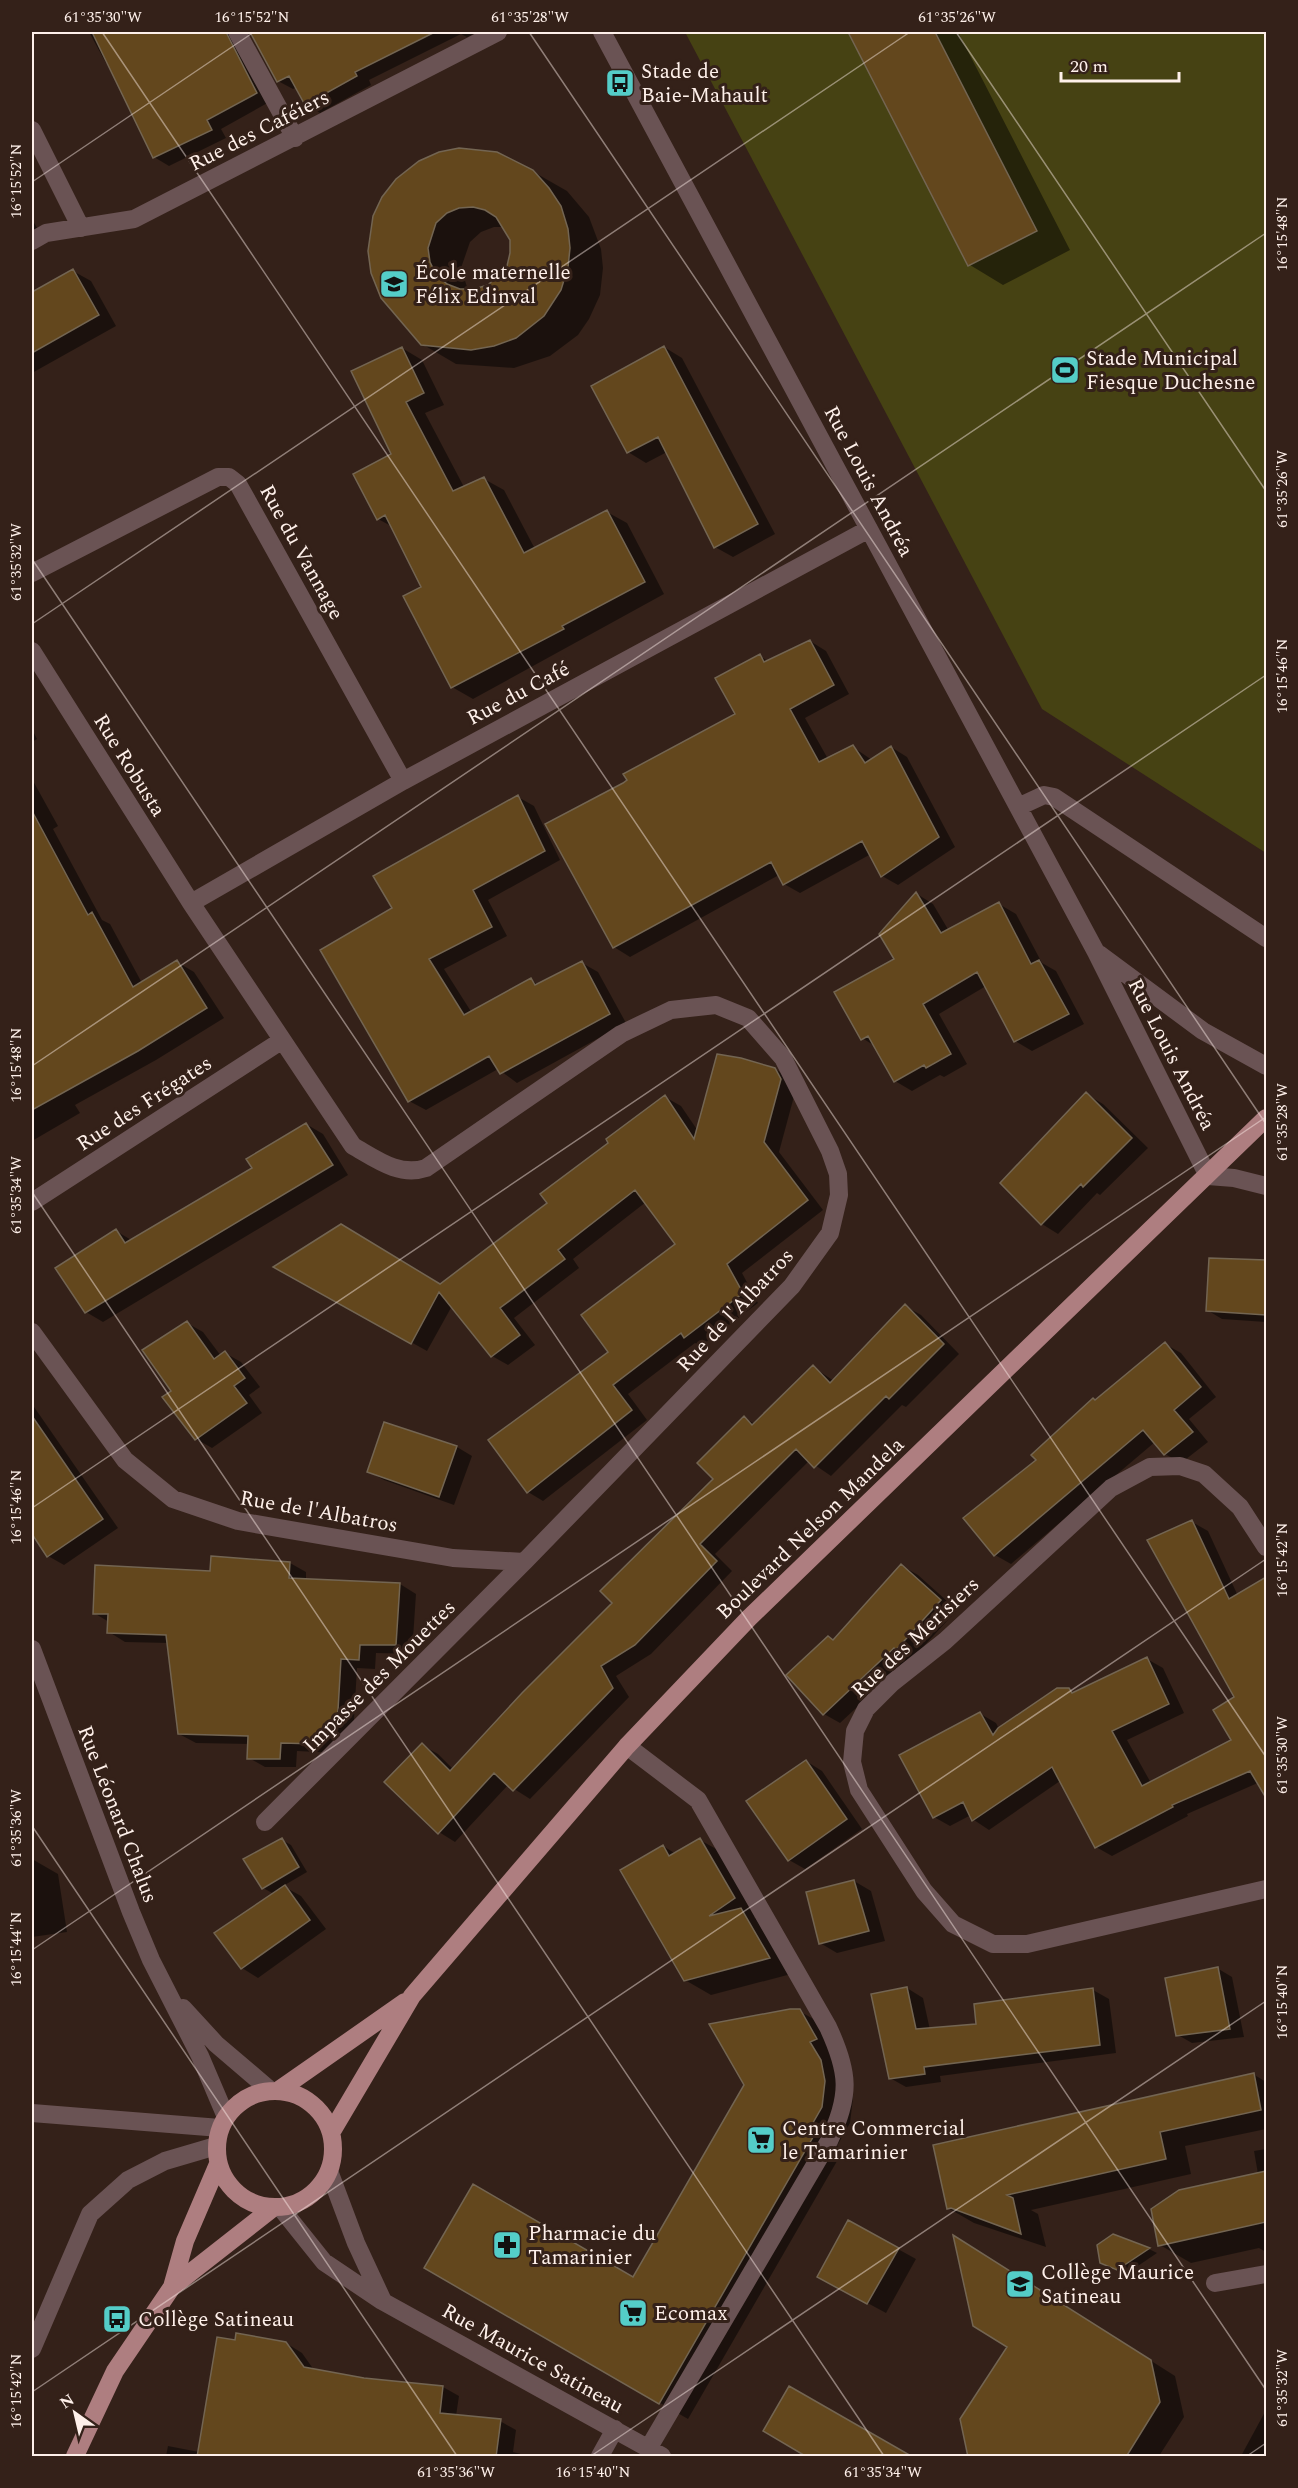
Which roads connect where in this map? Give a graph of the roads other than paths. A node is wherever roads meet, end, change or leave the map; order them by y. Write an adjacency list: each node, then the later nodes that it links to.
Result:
1 (237, 32): 5 (street)
2 (498, 32): 5 (street, Rue des Caféiers)
3 (602, 32): 8 (street, Rue Louis Andréa)
4 (32, 130): 6 (street)
5 (295, 138): 6 (street, Rue des Caféiers)
6 (81, 228): 7 (street, Rue des Caféiers)
7 (32, 241)
8 (869, 529): 11 (street, Rue du Café); 12 (street, Rue Louis Andréa)
9 (32, 573): 11 (street, Rue du Vannage)
10 (32, 651): 13 (street, Rue Robusta)
11 (403, 781): 13 (street, Rue du Café)
12 (1018, 807): 14 (street); 15 (street, Rue Louis Andréa)
13 (191, 903): 16 (street, Rue Robusta)
14 (1266, 938)
15 (1095, 952): 17 (street, Rue Louis Andréa); 19 (street, Rue Louis Andréa)
16 (281, 1041): 21 (street, Rue des Frégates); 24 (street, Rue de l'Albatros)
17 (1266, 1065)
18 (1266, 1118): 19 (main road, Boulevard Nelson Mandela)
19 (1208, 1176): 20 (street); 26 (main road, Boulevard Nelson Mandela)
20 (1266, 1186)
21 (32, 1202)
22 (32, 1332): 24 (street, Rue de l'Albatros)
23 (1266, 1547): 28 (street, Rue des Merisiers)
24 (524, 1562): 27 (street, Impasse des Mouettes)
25 (32, 1648): 29 (street, Rue Léonard Chalus)
26 (627, 1746): 30 (main road, Boulevard Nelson Mandela); 44 (street)
27 (265, 1822)
28 (1266, 1889)
29 (170, 1993): 31 (street, Rue Léonard Chalus); 33 (street, Rue Léonard Chalus)
30 (412, 1996): 31 (main road, Boulevard Nelson Mandela); 34 (main road, Boulevard Nelson Mandela)
31 (274, 2090): 33 (main road); 34 (main road)
32 (32, 2113): 33 (street)
33 (220, 2130): 35 (main road); 42 (street)
34 (331, 2133): 36 (main road)
35 (218, 2164): 37 (main road); 40 (main road)
36 (329, 2171): 37 (main road); 41 (street)
37 (276, 2208): 40 (main road); 41 (street, Rue Maurice Satineau)
38 (1266, 2274): 39 (street)
39 (1215, 2283)
40 (172, 2287): 45 (main road)
41 (382, 2301): 43 (street, Rue Maurice Satineau)
42 (32, 2349)
43 (615, 2429): 44 (street, Rue Maurice Satineau); 46 (street)
44 (655, 2453)
45 (75, 2457)
46 (600, 2457)

